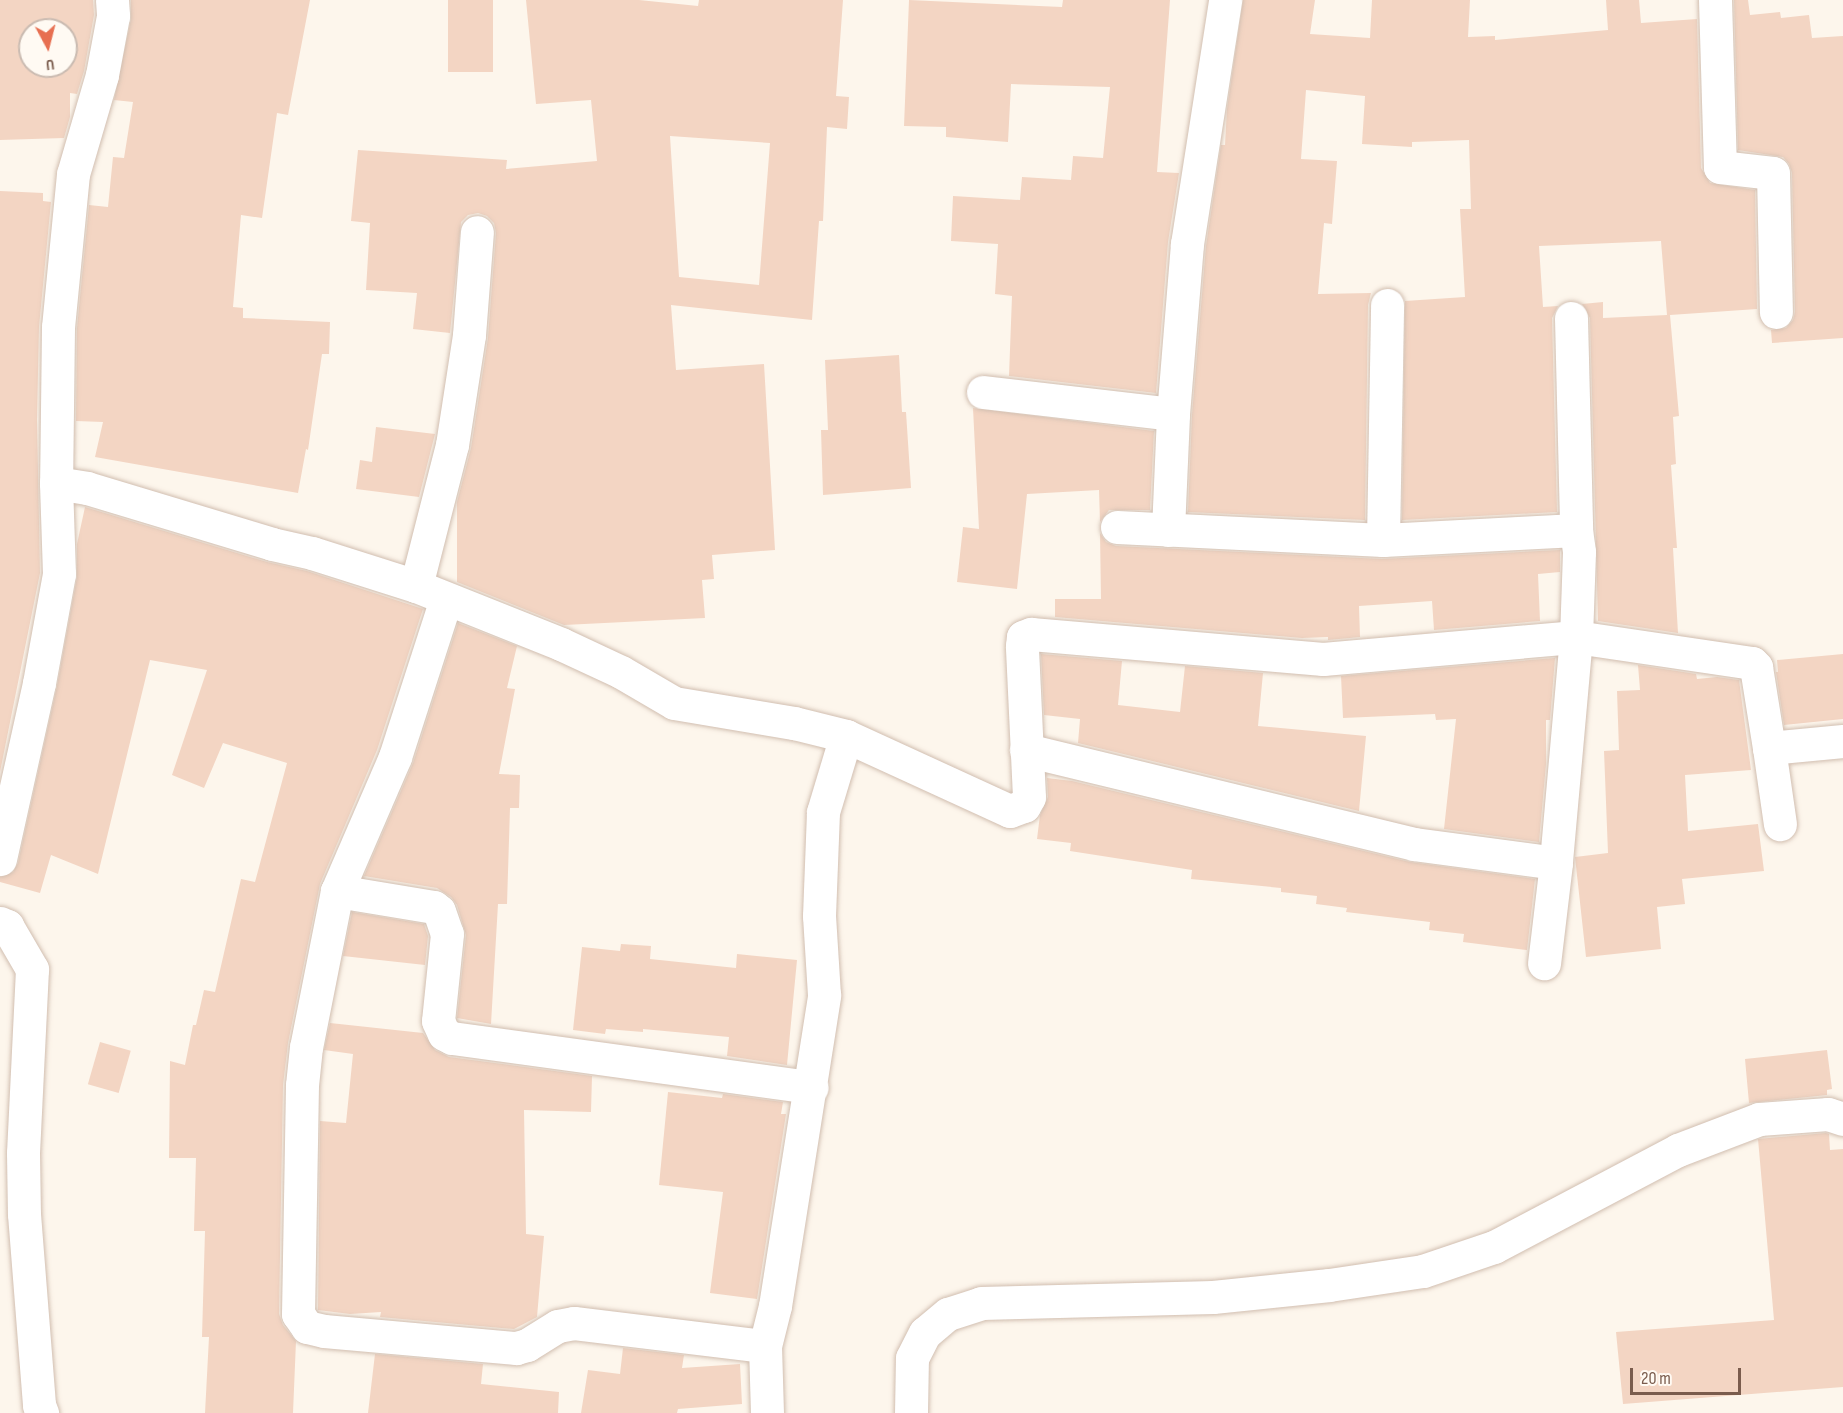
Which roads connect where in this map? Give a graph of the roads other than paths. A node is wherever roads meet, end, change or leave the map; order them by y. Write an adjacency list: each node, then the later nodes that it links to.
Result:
1 (112, 0): 10 (street)
2 (1225, 0): 9 (street)
3 (1715, 0): 6 (street)
4 (477, 232): 15 (street)
5 (1387, 305): 14 (street)
6 (1776, 312)
7 (1571, 318): 13 (street)
8 (983, 392): 9 (street)
9 (1173, 414): 12 (street)
10 (56, 483): 15 (street); 23 (street)
11 (1117, 528): 12 (street)
12 (1168, 530): 14 (street)
13 (1576, 530): 14 (street); 17 (street)
14 (1383, 540)
15 (416, 586): 16 (street)
16 (446, 599): 18 (street); 25 (street)
17 (1576, 637): 20 (street); 21 (street); 24 (street)
18 (846, 736): 21 (street); 28 (street)
19 (1843, 741): 20 (street)
20 (1769, 748): 22 (street)
21 (1026, 750): 24 (street)
22 (1780, 824)
23 (0, 859)
24 (1556, 863): 27 (street)
25 (337, 891): 28 (street); 31 (street)
26 (3, 924): 30 (street)
27 (1544, 963)
28 (812, 1087): 31 (street)
29 (1843, 1119): 34 (street)
30 (11, 1155): 32 (street)
31 (765, 1346): 33 (street)
32 (42, 1413)
33 (767, 1413)
34 (911, 1413)

